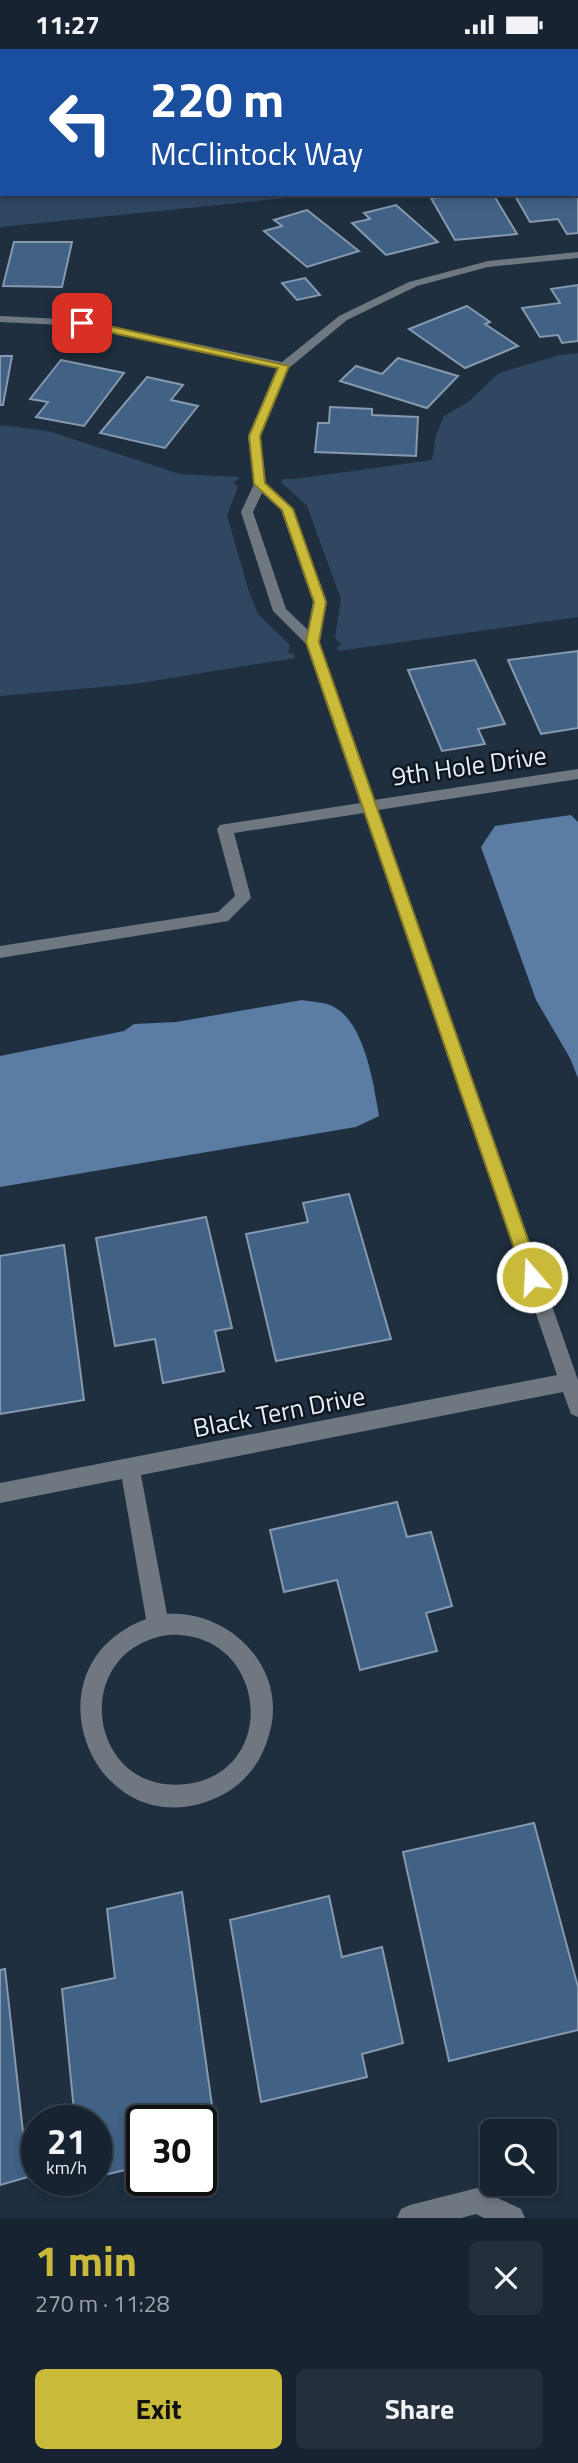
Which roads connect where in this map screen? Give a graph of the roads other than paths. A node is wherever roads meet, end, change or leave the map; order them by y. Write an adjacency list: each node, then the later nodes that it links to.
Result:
1 (578, 255): 3 (street)
2 (0, 319): 3 (street)
3 (284, 366): 4 (street)
4 (260, 484): 5 (street); 5 (street)
5 (312, 642): 7 (street)
6 (578, 774): 7 (street, 9th Hole Drive)
7 (367, 806): 8 (street, 9th Hole Drive); 9 (street)
8 (0, 952)
9 (569, 1382): 10 (street); 11 (street, Black Tern Drive)
10 (578, 1408)
11 (130, 1468): 12 (street, Black Tern Drive); 13 (street)
12 (0, 1493)
13 (158, 1625): 13 (street)
14 (410, 2218): 15 (street)
15 (512, 2218)

